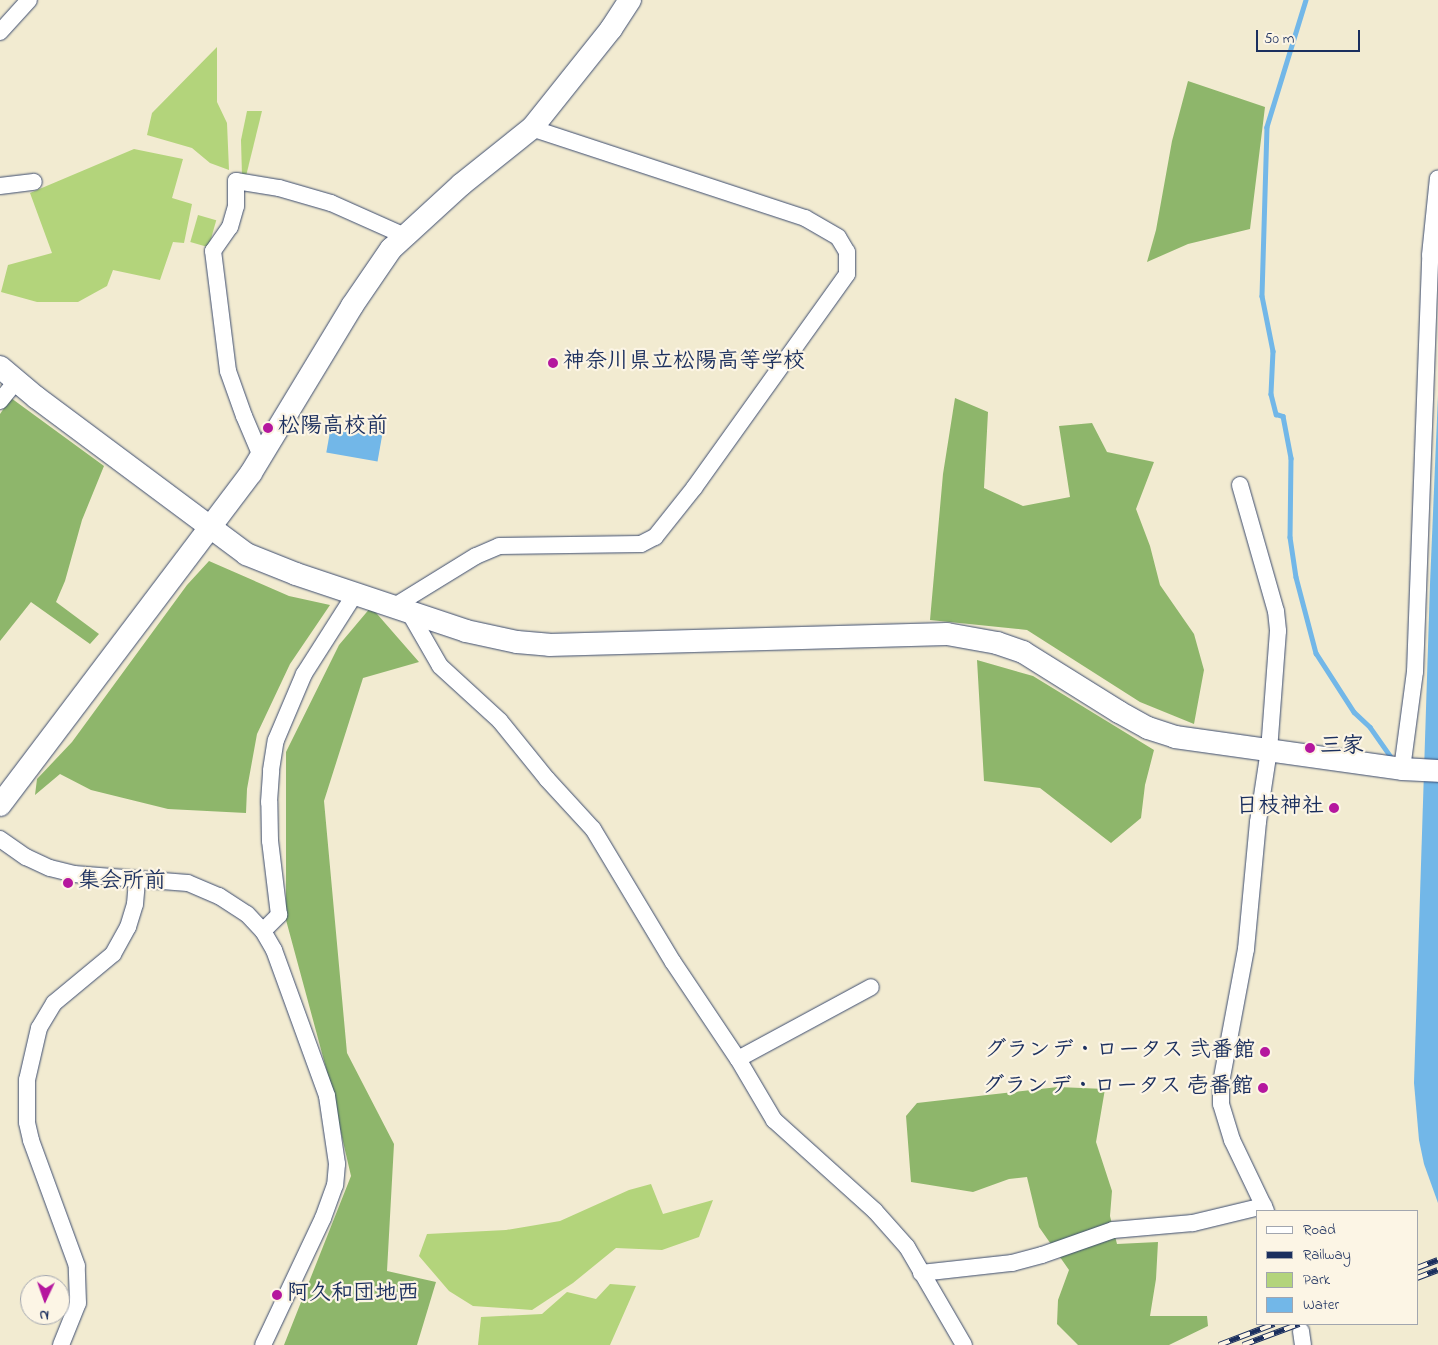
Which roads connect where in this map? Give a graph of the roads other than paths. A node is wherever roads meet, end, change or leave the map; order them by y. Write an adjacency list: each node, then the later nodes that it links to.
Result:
1 (29, 0): 3 (street)
2 (630, 0): 4 (street)
3 (0, 32)
4 (532, 128): 8 (street); 15 (street)
5 (1438, 178): 17 (street)
6 (34, 182): 7 (street)
7 (0, 186)
8 (405, 236): 11 (street); 11 (street)
9 (8, 374): 10 (street); 13 (street)
10 (0, 401)
11 (262, 456): 13 (street)
12 (1240, 485): 16 (street)
13 (212, 527): 14 (street); 18 (street)
14 (355, 594): 15 (street); 21 (street)
15 (401, 610): 16 (street); 23 (street)
16 (1269, 750): 17 (street); 24 (street)
17 (1422, 770)
18 (0, 805)
19 (0, 839): 20 (street)
20 (137, 881): 21 (street); 27 (street)
21 (262, 931): 28 (street)
22 (871, 987): 23 (street)
23 (738, 1059): 26 (street)
24 (1265, 1209)
25 (1256, 1211): 26 (street)
26 (921, 1273): 29 (street)
27 (60, 1345)
28 (263, 1345)
29 (964, 1345)

